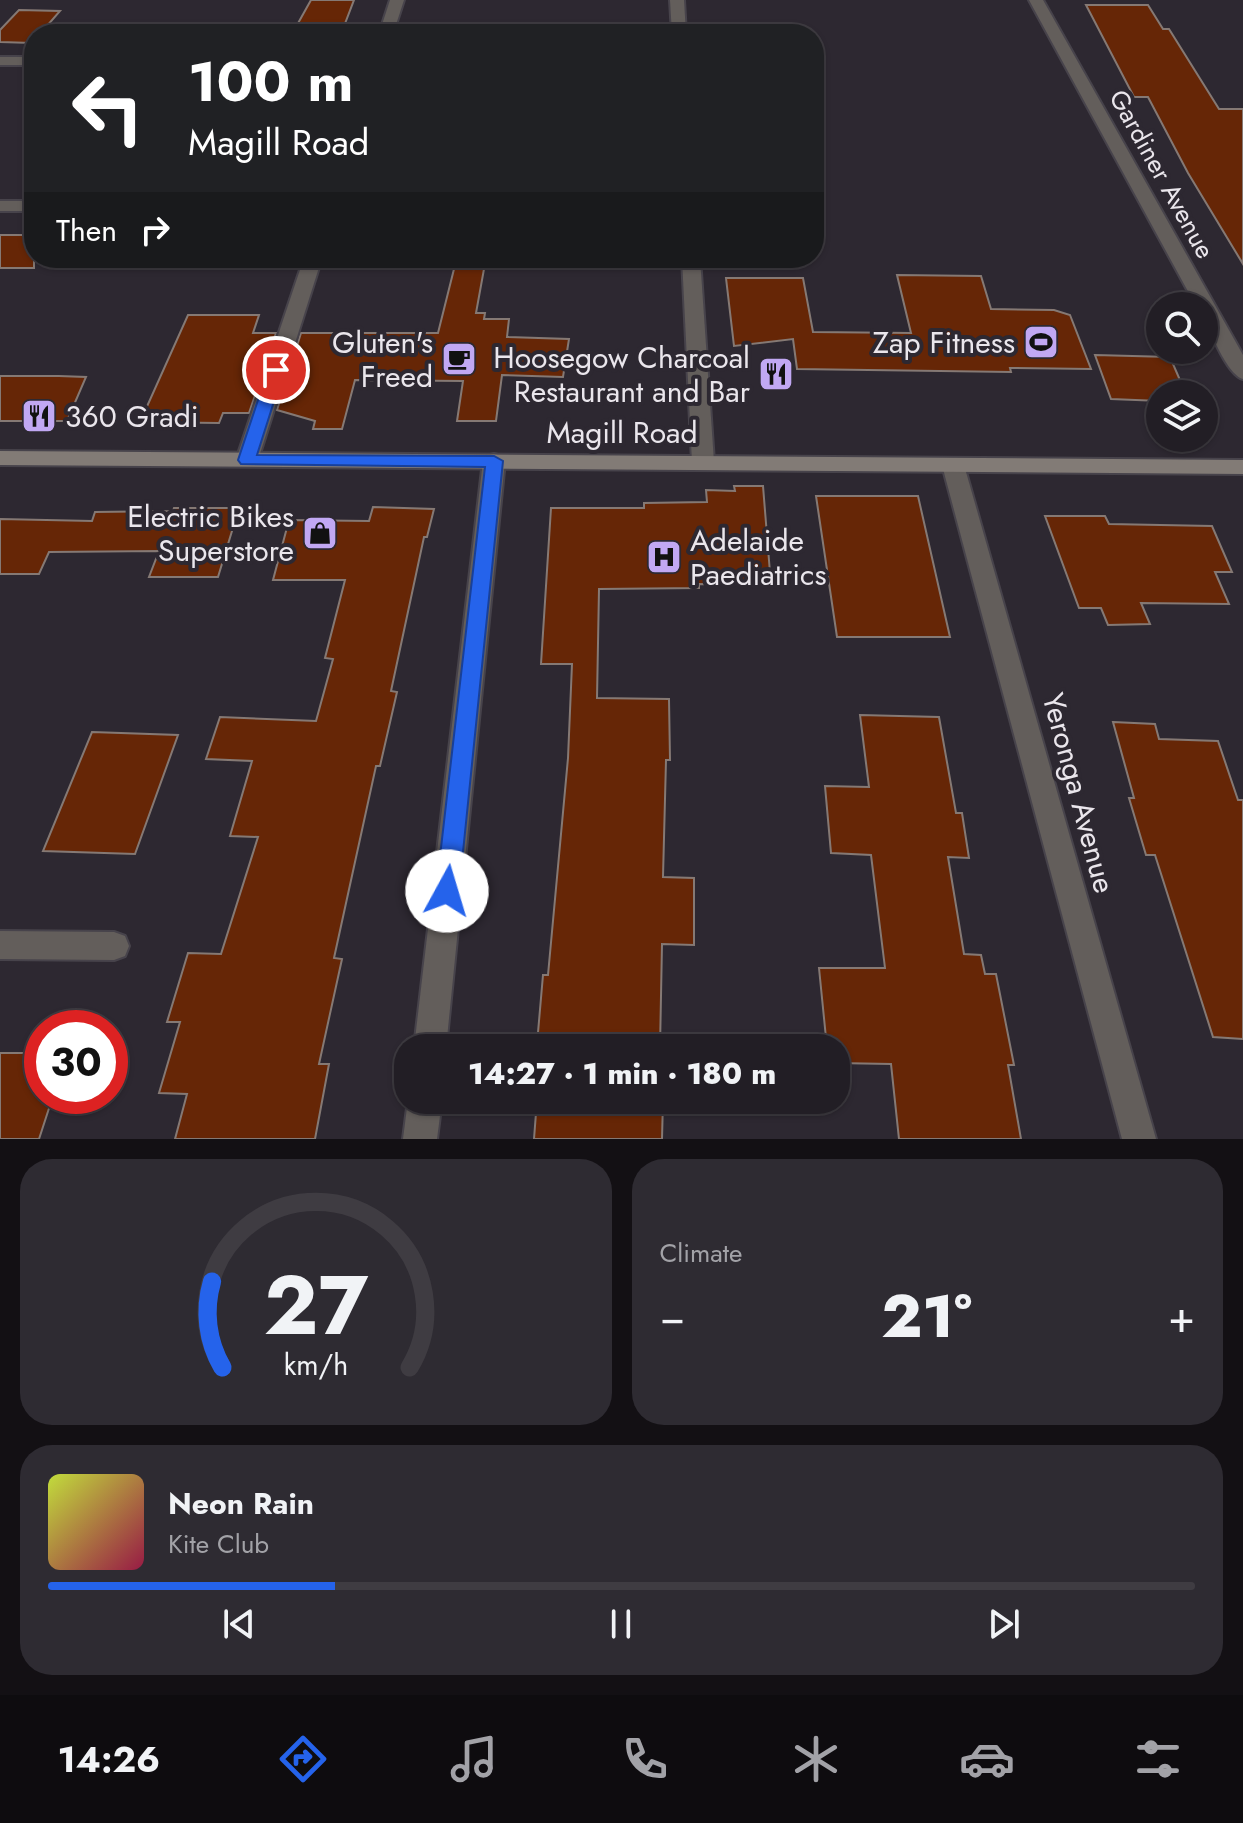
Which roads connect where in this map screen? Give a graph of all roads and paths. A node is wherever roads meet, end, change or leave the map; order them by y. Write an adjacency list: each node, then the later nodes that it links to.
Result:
1 (397, 0): 4 (street)
2 (677, 0): 5 (street)
3 (1036, 0): 12 (street, Gardiner Avenue)
4 (389, 24)
5 (678, 24)
6 (0, 61): 7 (street)
7 (24, 61)
8 (0, 206): 9 (street)
9 (24, 206)
10 (310, 268): 14 (street)
11 (692, 268): 16 (street)
12 (1243, 373)
13 (0, 458): 14 (main road, Magill Road)
14 (247, 460): 15 (main road, Magill Road)
15 (494, 461): 16 (main road, Magill Road); 21 (street)
16 (703, 462): 17 (main road, Magill Road)
17 (953, 465): 18 (main road, Magill Road); 24 (street, Yeronga Avenue)
18 (1243, 467)
19 (0, 945): 20 (street)
20 (114, 946)
21 (432, 1034)
22 (423, 1114): 23 (street)
23 (420, 1139)
24 (1139, 1139)

